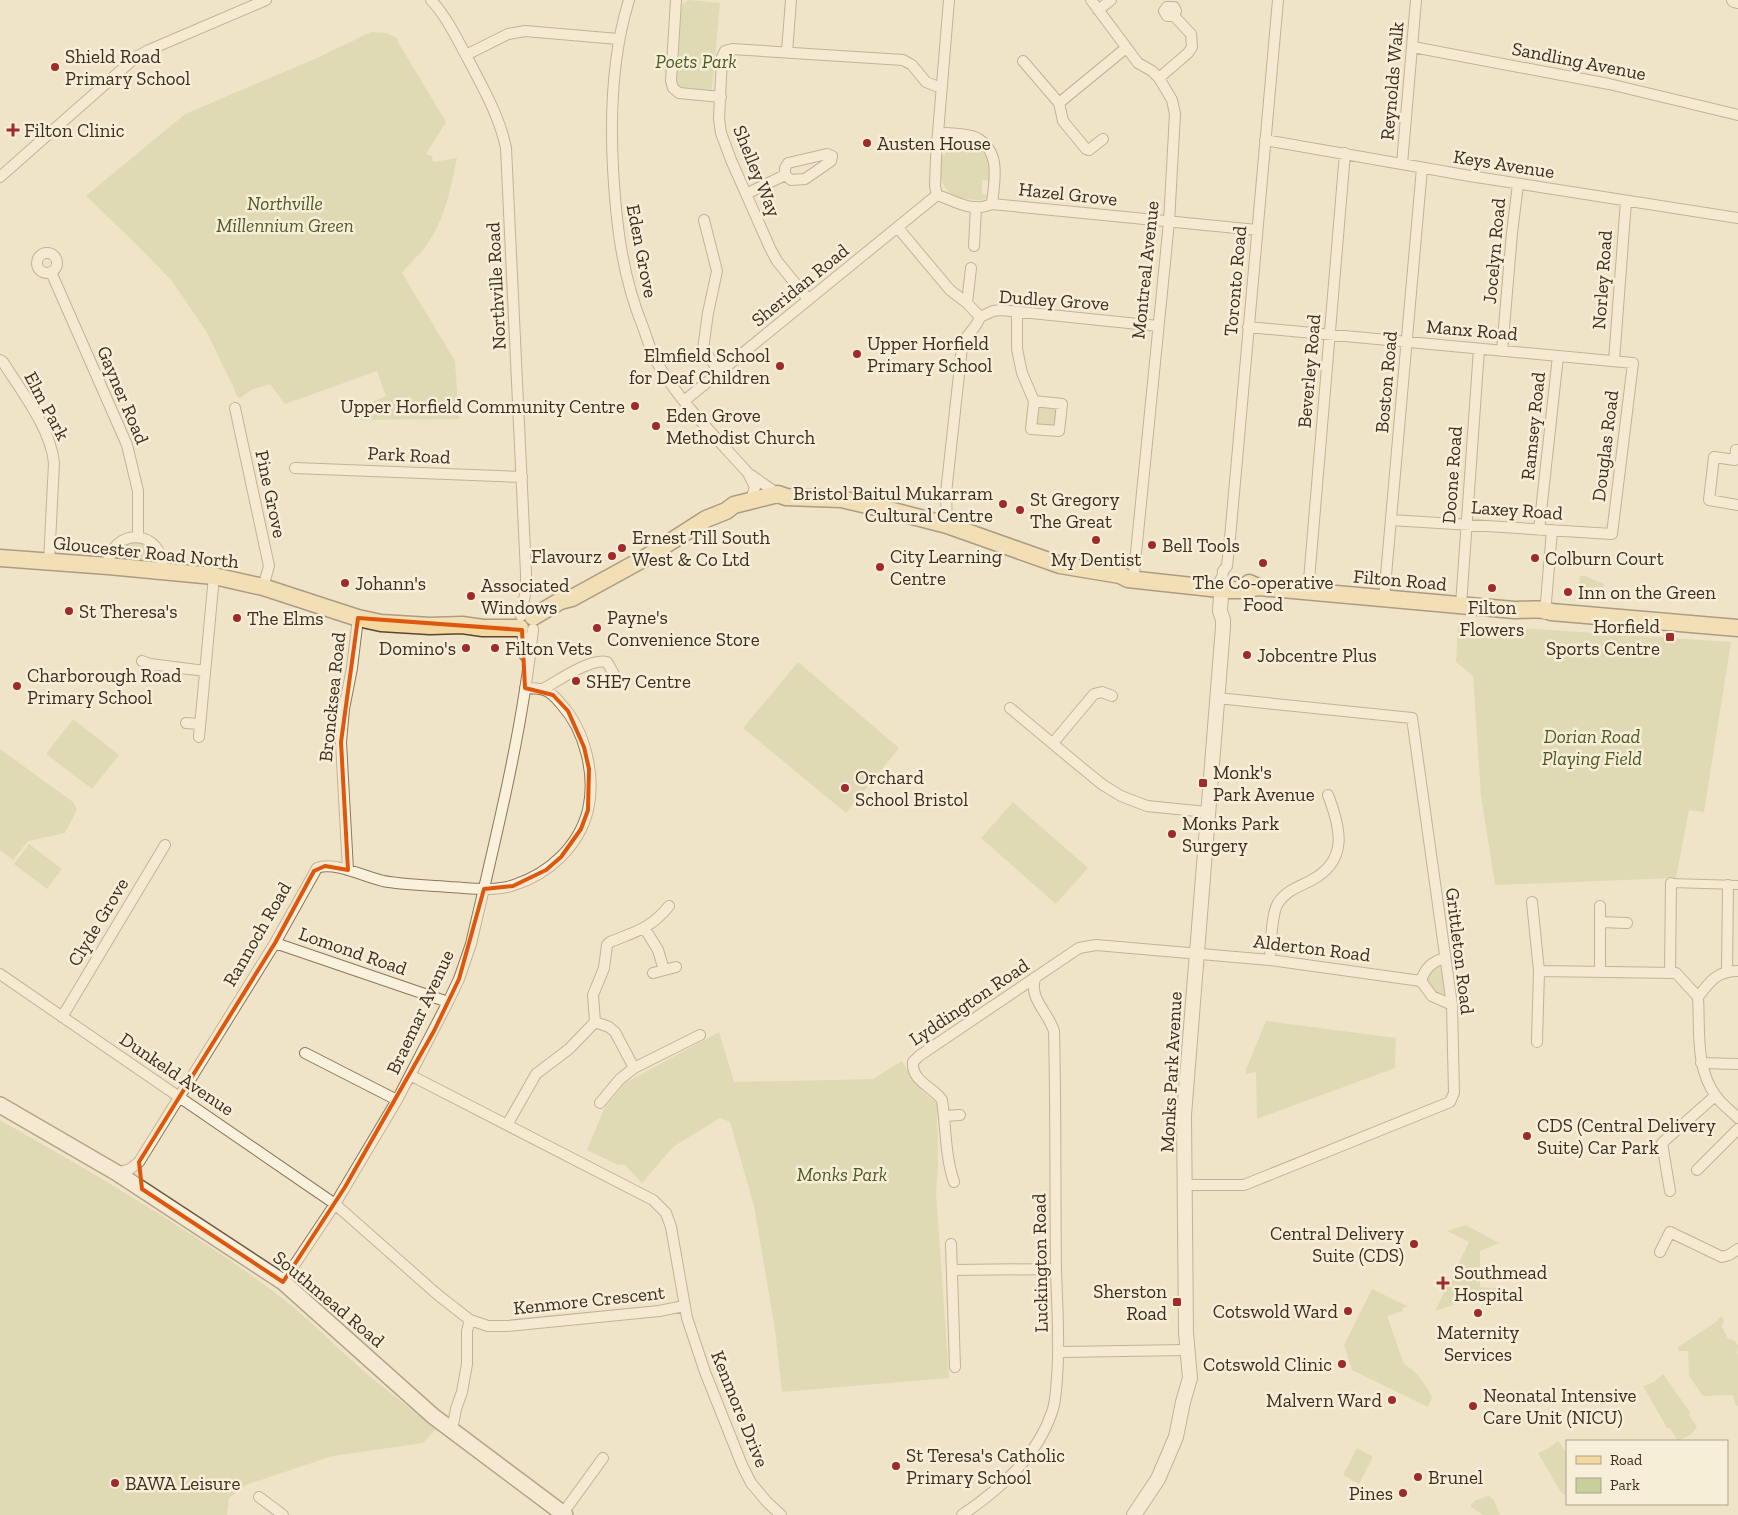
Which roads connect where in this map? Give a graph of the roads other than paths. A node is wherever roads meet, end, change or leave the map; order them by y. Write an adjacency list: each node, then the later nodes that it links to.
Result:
1 (266, 0): 33 (street)
2 (431, 0): 19 (street, Northville Road)
3 (629, 0): 15 (street, Eden Grove)
4 (676, 0): 23 (street)
5 (791, 0): 18 (street)
6 (949, 0): 22 (street)
7 (1091, 0): 14 (street, Montreal Avenue)
8 (1111, 0): 14 (street)
9 (1278, 0): 28 (street, Toronto Road)
10 (1416, 0): 16 (street, Reynolds Walk)
11 (1734, 0): 12 (street)
12 (1738, 2)
13 (1175, 8): 21 (street)
14 (1098, 10): 17 (street, Montreal Avenue)
15 (618, 39): 19 (street); 63 (street, Eden Grove)
16 (1413, 47): 25 (street, Sandling Avenue); 30 (street, Reynolds Walk)
17 (1126, 48): 21 (street, Montreal Avenue); 24 (street)
18 (787, 52): 22 (street); 23 (street, Shelley Way)
19 (466, 55): 69 (street, Northville Road)
20 (1023, 61): 24 (street)
21 (1159, 78): 42 (street, Montreal Avenue)
22 (941, 88): 36 (street)
23 (721, 97): 35 (street, Shelley Way)
24 (1059, 103): 27 (street)
25 (1738, 115)
26 (952, 136): 38 (street)
27 (1102, 139)
28 (1265, 140): 29 (street, Keys Avenue); 44 (street, Toronto Road)
29 (1345, 153): 30 (street, Keys Avenue); 54 (street, Beverley Road)
30 (1402, 164): 31 (street, Keys Avenue)
31 (1422, 168): 34 (street, Keys Avenue); 55 (street, Boston Road)
32 (786, 175): 35 (street)
33 (0, 178)
34 (1518, 184): 37 (street, Keys Avenue); 57 (street, Jocelyn Road)
35 (746, 194): 48 (street, Shelley Way)
36 (937, 196): 39 (street, Hazel Grove); 43 (street, Sheridan Road)
37 (1626, 201): 40 (street, Keys Avenue); 60 (street, Norley Road)
38 (992, 204): 39 (street, Hazel Grove); 42 (street, Hazel Grove)
39 (976, 207): 45 (street)
40 (1738, 218)
41 (704, 220): 62 (street)
42 (1169, 222): 44 (street, Hazel Grove); 52 (street, Montreal Avenue)
43 (898, 228): 48 (street, Sheridan Road); 49 (street)
44 (1257, 230): 53 (street, Toronto Road)
45 (974, 246)
46 (971, 268): 49 (street)
47 (51, 272): 80 (street, Gayner Road)
48 (808, 299): 62 (street, Sheridan Road)
49 (967, 303): 51 (street)
50 (1017, 312): 51 (street, Dudley Grove); 52 (street, Dudley Grove); 64 (street)
51 (980, 317): 76 (street)
52 (1158, 326): 85 (street, Montreal Avenue)
53 (1248, 327): 54 (street, Manx Road); 87 (street, Toronto Road)
54 (1330, 335): 55 (street, Manx Road); 89 (street, Beverley Road)
55 (1407, 342): 56 (street, Manx Road); 74 (street, Boston Road)
56 (1479, 349): 57 (street, Manx Road); 75 (street, Doone Road)
57 (1502, 351): 58 (street, Manx Road)
58 (1558, 356): 60 (street, Manx Road); 77 (street, Ramsey Road)
59 (0, 360): 81 (street, Elm Park)
60 (1614, 361): 61 (street, Manx Road)
61 (1633, 363): 79 (street, Douglas Road)
62 (720, 372): 63 (street, Sheridan Road)
63 (684, 401): 68 (street, Eden Grove)
64 (1034, 401)
65 (235, 408): 88 (street, Pine Grove)
66 (1738, 450): 72 (street)
67 (295, 468): 69 (street, Park Road)
68 (748, 473): 70 (street, Eden Grove); 71 (street)
69 (522, 478): 94 (street, Northville Road)
70 (782, 496): 71 (main road, Filton Road); 73 (main road, Filton Road); 76 (main road, Filton Road)
71 (751, 500): 73 (main road, Filton Road)
72 (1738, 505)
73 (726, 511): 94 (main road, Filton Road)
74 (1391, 520): 75 (street, Laxey Road); 90 (street, Boston Road)
75 (1466, 524): 77 (street, Laxey Road); 91 (street, Doone Road)
76 (947, 526): 85 (main road, Filton Road)
77 (1539, 530): 78 (street, Laxey Road)
78 (1552, 530): 79 (street, Laxey Road); 92 (street)
79 (1612, 534)
80 (138, 537): 83 (street); 84 (street)
81 (49, 555): 82 (main road, Gloucester Road North); 83 (main road, Gloucester Road North)
82 (0, 558)
83 (108, 566): 84 (main road, Gloucester Road North)
84 (162, 571): 86 (main road, Gloucester Road North)
85 (1127, 574): 87 (main road, Filton Road)
86 (214, 576): 88 (main road, Gloucester Road North); 96 (street)
87 (1225, 581): 89 (main road, Filton Road); 102 (street, Monks Park Avenue)
88 (263, 587): 93 (main road, Gloucester Road North)
89 (1308, 592): 90 (main road, Filton Road)
90 (1384, 598): 91 (main road, Filton Road)
91 (1460, 605): 92 (main road, Filton Road)
92 (1545, 611): 95 (main road, Filton Road)
93 (358, 618): 94 (main road, Gloucester Road North); 111 (street, Broncksea Road)
94 (527, 622): 99 (street, Braemar Avenue)
95 (1738, 628)
96 (205, 671): 97 (street); 105 (street)
97 (148, 677)
98 (616, 678): 100 (street)
99 (525, 688): 100 (street); 114 (street, Braemar Avenue)
100 (543, 690): 114 (street, Rannoch Road)
101 (1112, 696): 107 (street)
102 (1217, 698): 109 (street, Monks Park Avenue); 124 (street, Grittleton Road)
103 (1010, 708): 107 (street)
104 (186, 723): 105 (street)
105 (200, 724): 106 (street)
106 (199, 737)
107 (1053, 743): 109 (street)
108 (1328, 795): 125 (street)
109 (1207, 812): 123 (street, Monks Park Avenue)
110 (164, 845): 140 (street, Clyde Grove)
111 (348, 870): 114 (street, Rannoch Road); 121 (street, Rannoch Road)
112 (1671, 882): 113 (street); 133 (street)
113 (1733, 885): 129 (street)
114 (484, 889): 138 (street, Braemar Avenue)
115 (1532, 902): 128 (street)
116 (669, 906): 120 (street)
117 (1600, 906): 118 (street)
118 (1600, 922): 119 (street); 131 (street)
119 (1627, 923)
120 (645, 929): 127 (street); 141 (street)
121 (275, 943): 138 (street, Lomond Road); 149 (street, Rannoch Road)
122 (1074, 950): 123 (street, Alderton Road); 135 (street, Lyddington Road)
123 (1197, 953): 125 (street, Alderton Road); 163 (street, Monks Park Avenue)
124 (1444, 958): 136 (street); 139 (street, Grittleton Road)
125 (1270, 960): 136 (street, Alderton Road)
126 (676, 967): 127 (street)
127 (664, 970): 132 (street)
128 (1539, 971): 131 (street); 143 (street)
129 (1727, 971): 130 (street); 137 (street)
130 (1738, 971)
131 (1600, 972): 133 (street)
132 (653, 973)
133 (1673, 973): 137 (street)
134 (0, 974): 140 (street, Dunkeld Avenue)
135 (1035, 979): 155 (street, Lyddington Road); 170 (street, Luckington Road)
136 (1421, 981): 139 (street)
137 (1698, 997): 145 (street)
138 (448, 1002): 148 (street, Braemar Avenue)
139 (1452, 1005): 163 (street, Grittleton Road)
140 (62, 1016): 149 (street, Dunkeld Avenue)
141 (595, 1022): 147 (street); 157 (street)
142 (700, 1035): 147 (street)
143 (1537, 1042)
144 (305, 1053): 151 (street)
145 (1701, 1063): 146 (street); 150 (street)
146 (1738, 1064)
147 (634, 1068): 152 (street)
148 (410, 1075): 151 (street, Braemar Avenue); 157 (street, Kenmore Crescent)
149 (179, 1096): 159 (street, Rannoch Road); 166 (street, Dunkeld Avenue)
150 (1715, 1096): 156 (street); 165 (street)
151 (397, 1100): 166 (street, Braemar Avenue)
152 (600, 1104)
153 (0, 1105): 161 (main road, Southmead Road)
154 (960, 1115): 155 (street)
155 (944, 1116): 162 (street, Lyddington Road)
156 (1738, 1118)
157 (507, 1125): 173 (street, Kenmore Crescent)
158 (1738, 1129): 160 (street)
159 (139, 1162): 161 (street); 164 (street)
160 (1697, 1170)
161 (117, 1173): 164 (main road, Southmead Road)
162 (954, 1182)
163 (1184, 1185): 175 (street, Monks Park Avenue)
164 (142, 1189): 172 (main road, Southmead Road)
165 (1670, 1191)
166 (335, 1204): 172 (street, Braemar Avenue); 174 (street, Kenmore Crescent)
167 (951, 1244): 171 (street)
168 (1738, 1249): 169 (street)
169 (1660, 1252)
170 (1056, 1269): 171 (street); 176 (street, Luckington Road)
171 (952, 1270): 177 (street)
172 (283, 1282): 179 (main road, Southmead Road)
173 (684, 1306): 174 (street, Kenmore Crescent); 185 (street, Kenmore Drive)
174 (470, 1320): 178 (street)
175 (1186, 1350): 176 (street); 187 (street, Monks Park Avenue)
176 (1060, 1352): 186 (street, Luckington Road)
177 (955, 1367)
178 (456, 1409): 179 (street); 180 (street)
179 (433, 1416): 180 (main road, Southmead Road)
180 (452, 1430): 183 (main road, Southmead Road)
181 (603, 1458): 183 (street)
182 (259, 1497): 184 (street)
183 (564, 1514)
184 (283, 1515)
185 (781, 1515)
186 (962, 1515)
187 (1134, 1515)

